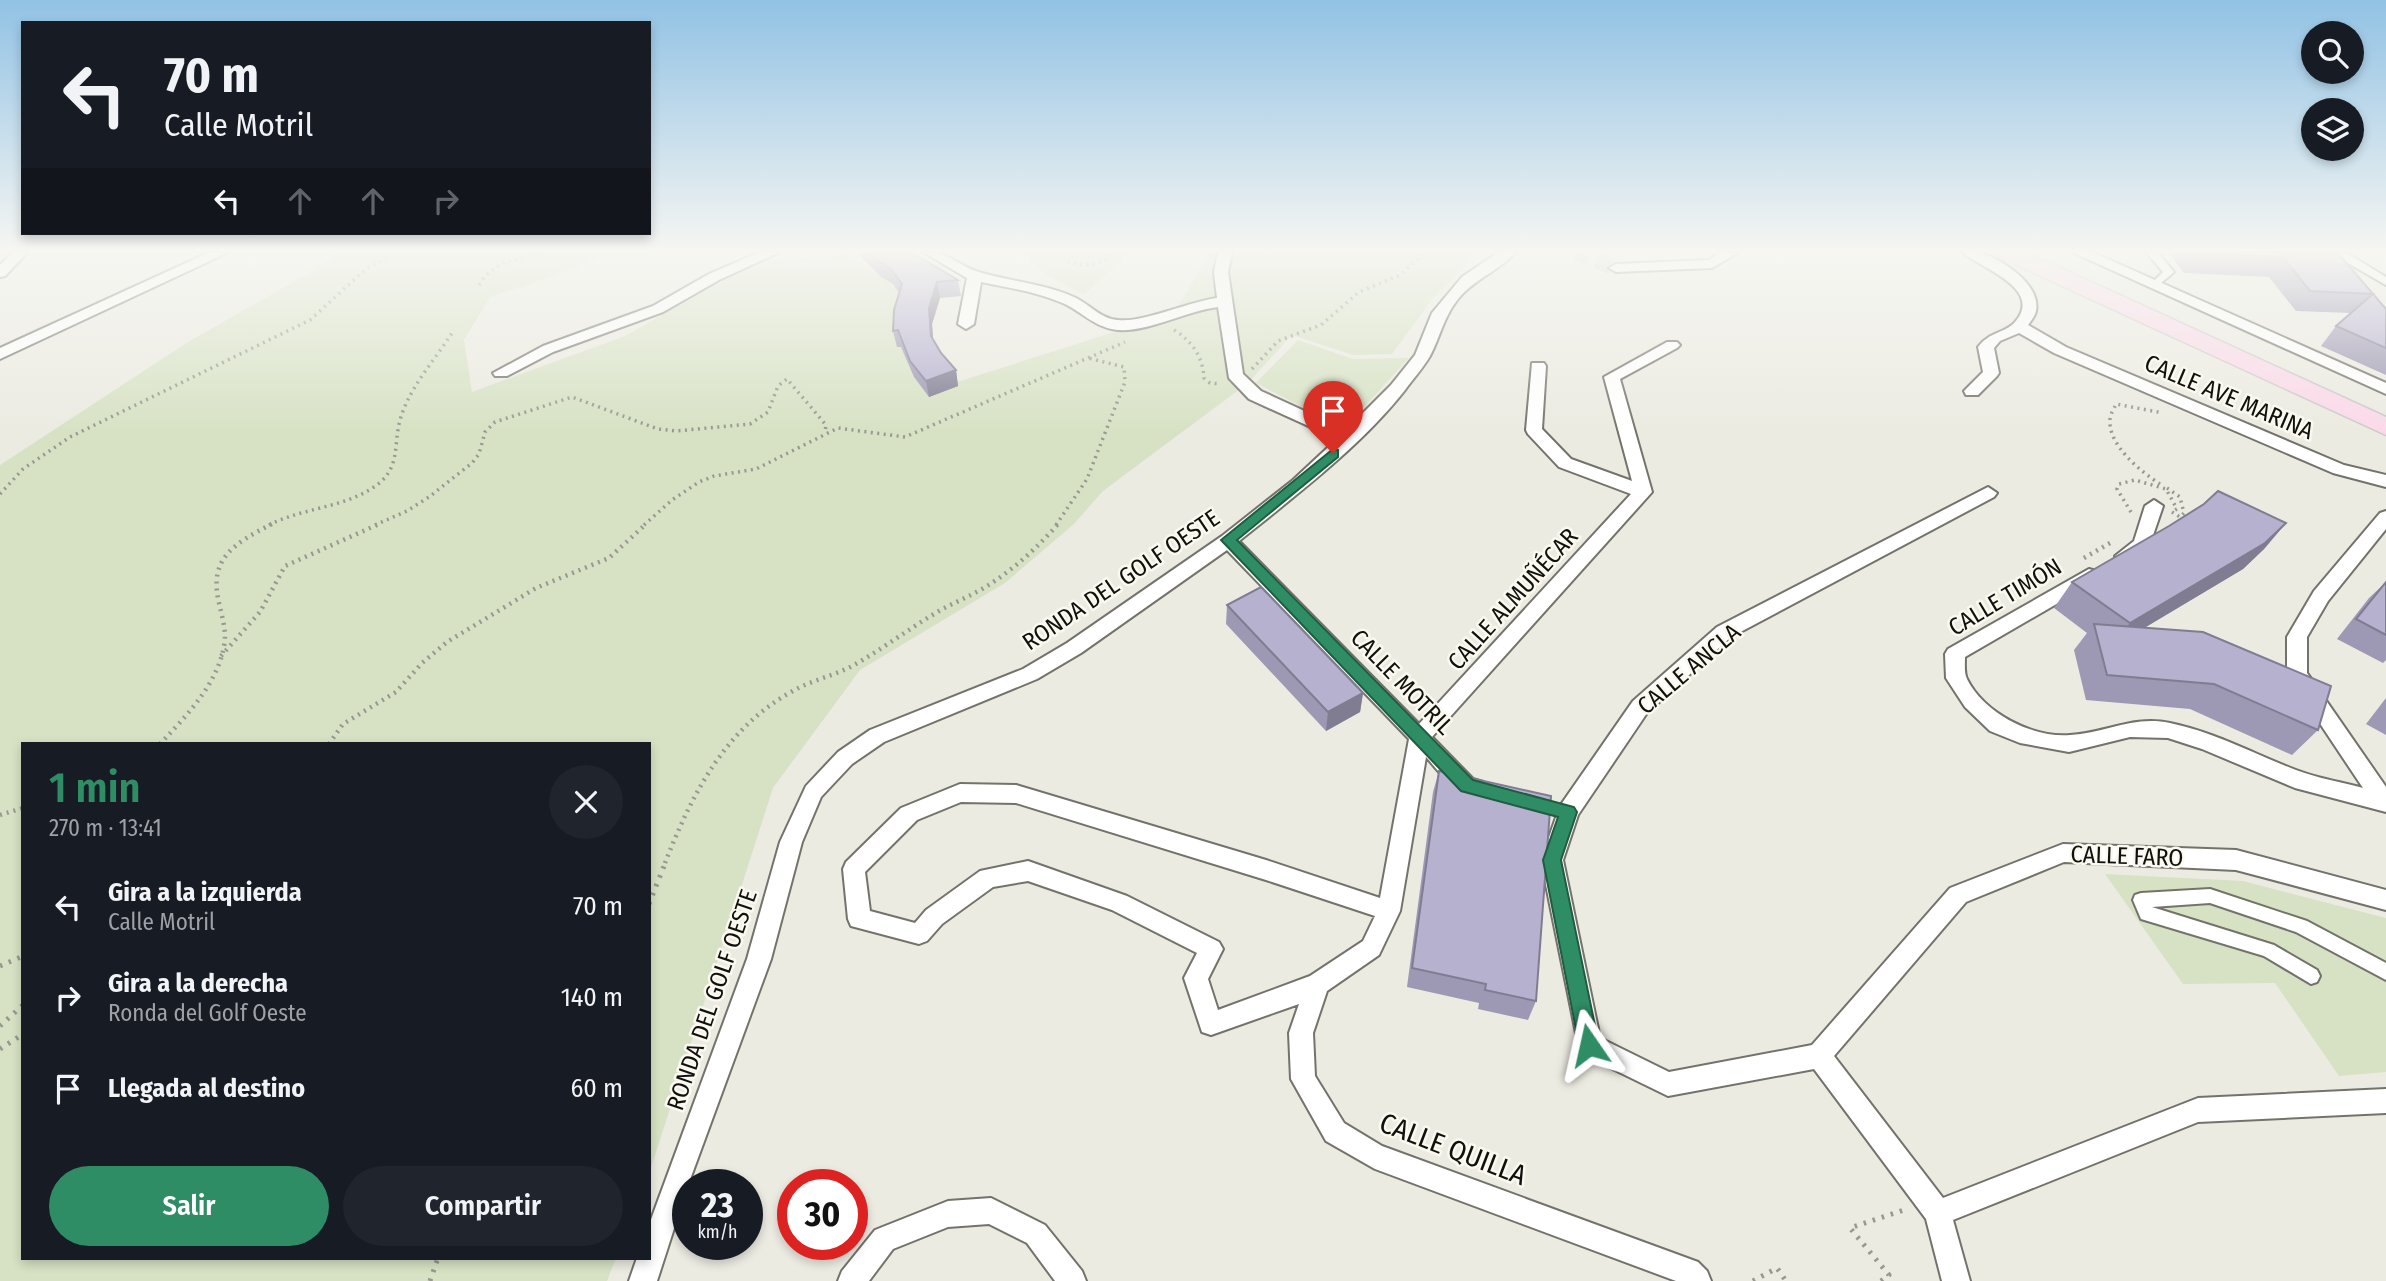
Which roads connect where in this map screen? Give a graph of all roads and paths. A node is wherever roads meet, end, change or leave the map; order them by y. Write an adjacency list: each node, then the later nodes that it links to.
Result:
1 (92, 312): 20 (street)
2 (319, 312): 38 (path)
3 (650, 312): 24 (street)
4 (968, 312): 14 (street)
5 (1087, 312): 6 (street)
6 (1176, 312)
7 (1226, 312): 34 (street)
8 (1336, 312): 23 (path)
9 (1441, 312): 34 (street, RONDA DEL GOLF OESTE)
10 (2028, 312): 15 (street)
11 (2136, 312): 31 (main road)
12 (2169, 312): 29 (main road)
13 (2214, 312): 26 (street)
14 (966, 324)
15 (2020, 327): 27 (street); 35 (street, CALLE AVE MARINA)
16 (1168, 330): 25 (path)
17 (452, 333): 42 (path)
18 (1128, 341): 21 (path)
19 (1672, 345): 36 (street)
20 (0, 354)
21 (1087, 358): 32 (path); 52 (path)
22 (1538, 366): 36 (street)
23 (1251, 370)
24 (501, 373)
25 (1232, 382)
26 (2386, 389)
27 (1972, 391)
28 (2168, 413): 39 (path)
29 (2386, 413)
30 (817, 416): 32 (path); 33 (path); 42 (path)
31 (2386, 427)
32 (843, 428): 33 (path)
33 (825, 433): 45 (path)
34 (1349, 438): 41 (street, RONDA DEL GOLF OESTE)
35 (2386, 481)
36 (1643, 492): 43 (street, CALLE ALMUÑÉCAR)
37 (1989, 493): 50 (street, CALLE ANCLA)
38 (0, 494)
39 (2163, 509): 47 (street, CALLE TIMÓN)
40 (2386, 517): 47 (street)
41 (1228, 540): 43 (street, CALLE MOTRIL); 68 (street, RONDA DEL GOLF OESTE)
42 (221, 656): 44 (path)
43 (1419, 738): 46 (street, CALLE MOTRIL); 54 (street)
44 (162, 742)
45 (330, 742)
46 (1493, 793)
47 (2386, 803)
48 (1543, 805): 50 (street)
49 (21, 809): 51 (path)
50 (1568, 812): 64 (street, CALLE ANCLA)
51 (0, 814)
52 (651, 899)
53 (2386, 901): 64 (street, CALLE FARO)
54 (1389, 911): 59 (street); 59 (street)
55 (21, 957): 56 (path)
56 (0, 965)
57 (2386, 972): 58 (street)
58 (2311, 976)
59 (1318, 984): 75 (street, CALLE QUILLA)
60 (21, 1007): 61 (path)
61 (0, 1026)
62 (21, 1035): 63 (path)
63 (0, 1049)
64 (1819, 1056): 67 (street)
65 (2386, 1101): 67 (street)
66 (1904, 1210): 78 (path)
67 (1938, 1213): 79 (street)
68 (651, 1258)
69 (437, 1260): 71 (path)
70 (650, 1260): 72 (street, RONDA DEL GOLF OESTE)
71 (430, 1281)
72 (643, 1281)
73 (852, 1281): 74 (street)
74 (1072, 1281)
75 (1698, 1281)
76 (1753, 1281): 77 (path)
77 (1786, 1281)
78 (1881, 1281)
79 (1956, 1281)

